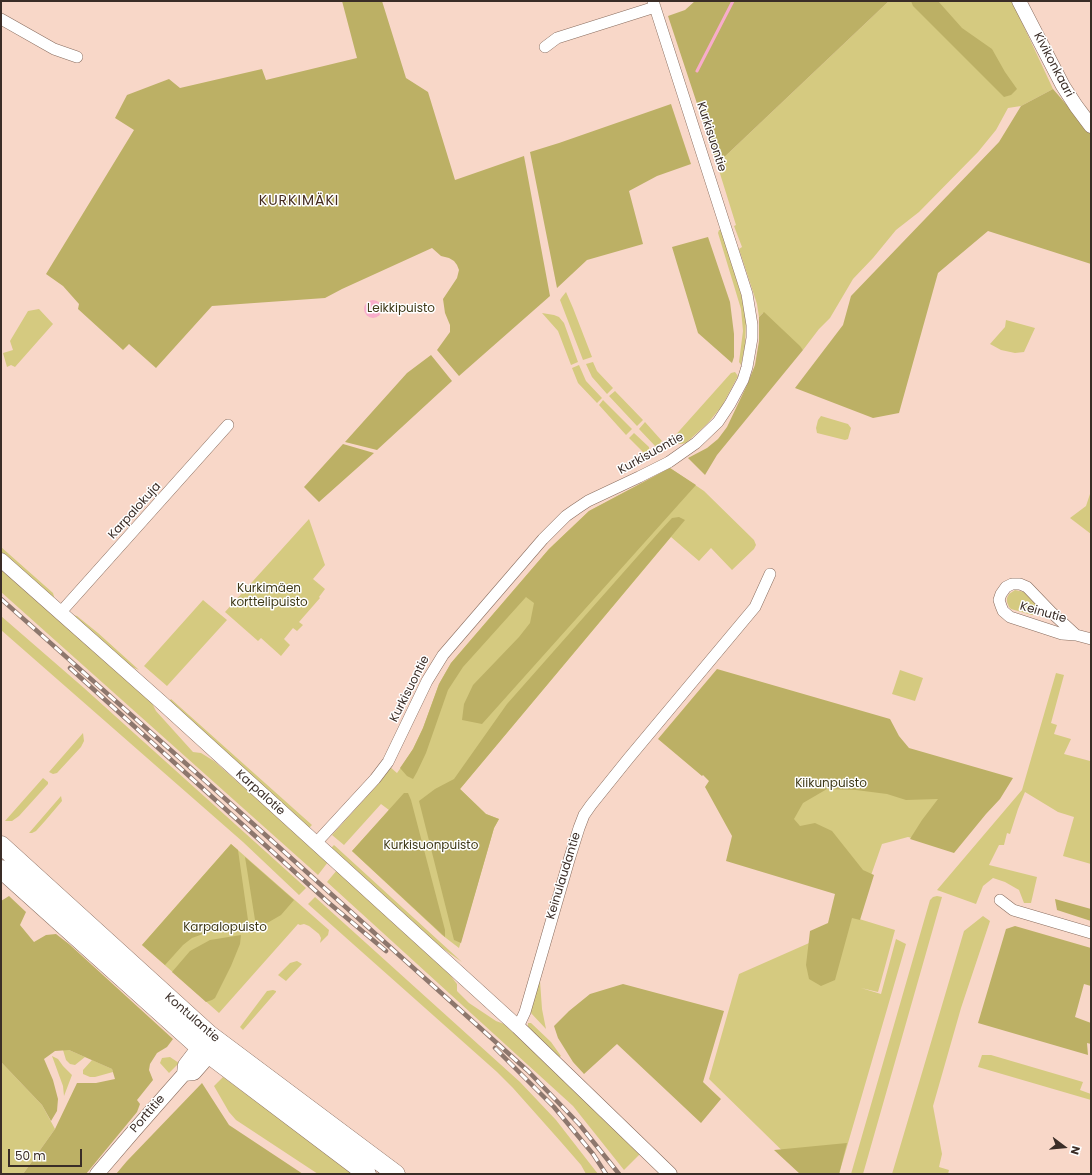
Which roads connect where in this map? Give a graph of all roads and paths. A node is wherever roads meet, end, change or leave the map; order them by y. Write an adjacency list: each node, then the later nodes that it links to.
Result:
1 (1019, 1): 6 (street, Kivikonkaari)
2 (654, 4): 4 (street); 13 (street, Kurkisuontie)
3 (1, 19): 5 (street)
4 (545, 47)
5 (77, 57)
6 (1091, 126)
7 (228, 425): 10 (street, Karpalokuja)
8 (1, 560): 10 (street, Karpalotie)
9 (770, 574): 18 (street, Keinulaudantie)
10 (60, 613): 13 (street, Karpalotie)
11 (1076, 635): 11 (street, Keinutie); 12 (street, Keinutie)
12 (1091, 639)
13 (316, 843): 18 (street, Karpalotie)
14 (1, 845): 19 (main road, Kontulantie)
15 (1, 869): 19 (main road, Kontulantie)
16 (1000, 900): 17 (street)
17 (1091, 933)
18 (518, 1027): 23 (street)
19 (210, 1045): 20 (street, Porttitie); 21 (main road, Kontulantie); 22 (main road, Kontulantie)
20 (98, 1174)
21 (367, 1174)
22 (396, 1174)
23 (670, 1174)

